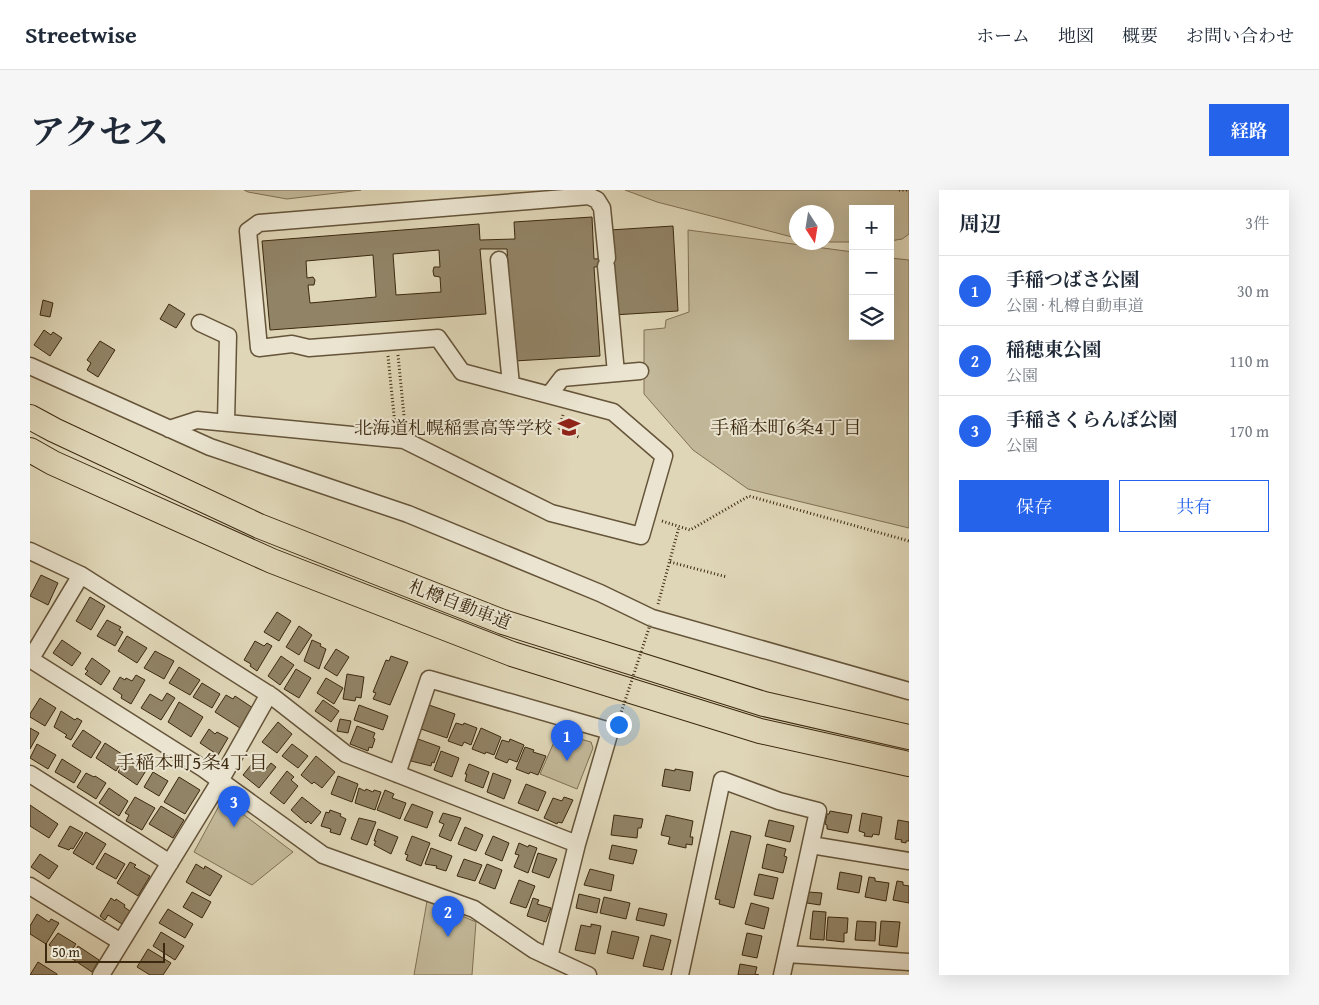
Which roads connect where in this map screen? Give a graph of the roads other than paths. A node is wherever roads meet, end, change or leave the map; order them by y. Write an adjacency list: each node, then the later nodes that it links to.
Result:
1 (500, 260): 6 (street)
2 (200, 323): 9 (street)
3 (30, 366): 10 (street)
4 (640, 371): 5 (street)
5 (616, 373): 6 (street); 7 (street)
6 (510, 385): 7 (street)
7 (549, 396): 9 (street)
8 (30, 417): 17 (highway, 札樽自動車道)
9 (226, 422): 10 (street)
10 (170, 429): 15 (street)
11 (30, 450): 18 (highway, 札樽自動車道)
12 (30, 551): 13 (street)
13 (81, 575): 14 (street); 16 (street)
14 (30, 660): 21 (street)
15 (909, 691)
16 (269, 694): 20 (street); 21 (street)
17 (909, 737)
18 (909, 764)
19 (30, 774): 25 (street)
20 (397, 774): 22 (street); 22 (street)
21 (220, 781): 25 (street); 29 (street)
22 (577, 844): 29 (street)
23 (811, 845): 24 (street); 28 (street); 33 (street)
24 (909, 861)
25 (170, 863): 27 (street)
26 (30, 886): 27 (street)
27 (121, 942): 31 (street)
28 (787, 954): 30 (street); 34 (street)
29 (549, 957): 32 (street)
30 (909, 962)
31 (101, 975)
32 (588, 975)
33 (680, 975)
34 (782, 975)

